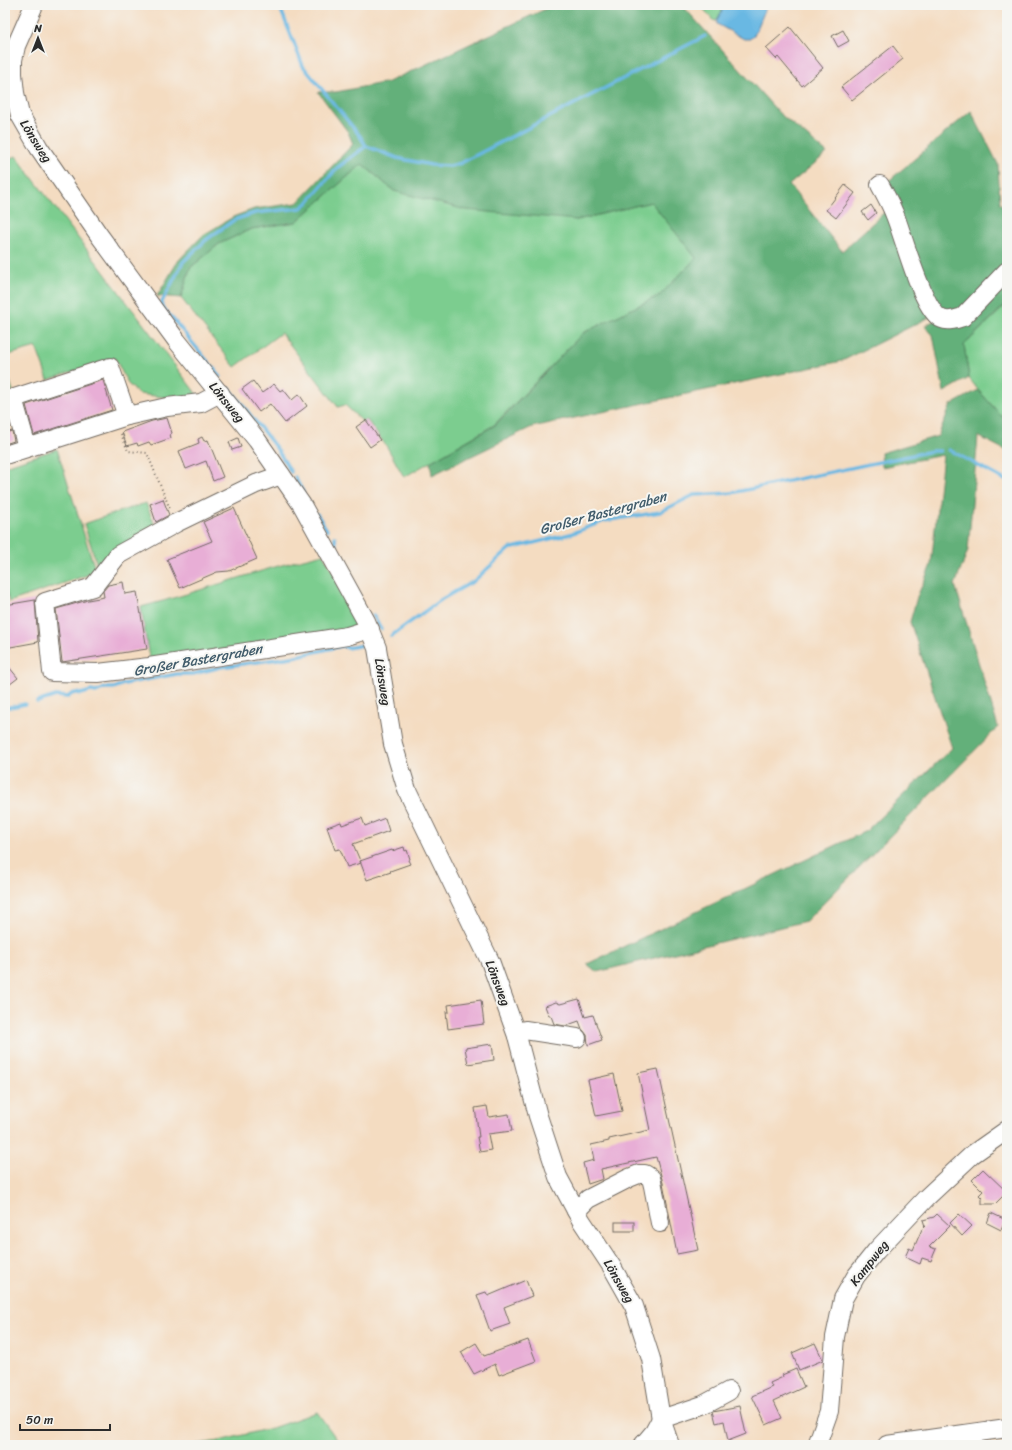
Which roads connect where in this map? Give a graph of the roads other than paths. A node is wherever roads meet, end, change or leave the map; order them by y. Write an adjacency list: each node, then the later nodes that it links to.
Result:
1 (34, 5): 2 (street, Lönsweg)
2 (9, 73): 5 (street, Lönsweg)
3 (880, 185): 4 (street)
4 (1007, 271)
5 (220, 394): 7 (street); 10 (street, Lönsweg)
6 (9, 400): 7 (street); 8 (street)
7 (127, 416): 8 (street)
8 (27, 448): 9 (street)
9 (5, 454)
10 (281, 475): 11 (street, Lönsweg); 11 (street)
11 (370, 629): 12 (street, Lönsweg)
12 (518, 1036): 13 (street); 15 (street, Lönsweg)
13 (577, 1038)
14 (1007, 1130): 22 (street, Kampweg)
15 (576, 1211): 16 (street); 18 (street, Lönsweg)
16 (660, 1223)
17 (729, 1392): 18 (street)
18 (661, 1419): 20 (street); 21 (street, Lönsweg)
19 (1007, 1428): 23 (street)
20 (643, 1445)
21 (670, 1445)
22 (817, 1445)
23 (887, 1445)

